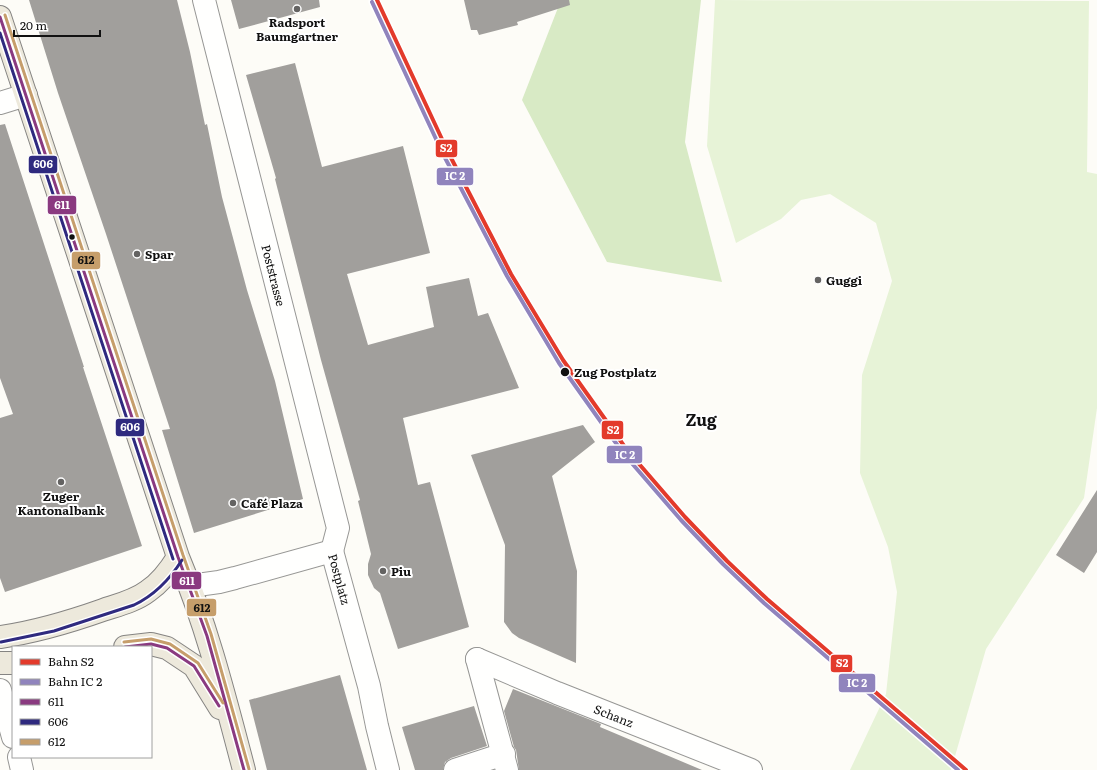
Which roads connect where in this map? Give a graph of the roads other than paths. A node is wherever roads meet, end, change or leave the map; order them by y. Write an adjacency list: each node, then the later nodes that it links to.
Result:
1 (204, 0): 5 (street, Poststrasse)
2 (0, 17): 3 (main road)
3 (26, 95): 4 (street); 6 (main road)
4 (0, 103)
5 (332, 551): 7 (street, Postplatz); 19 (street, Postplatz)
6 (178, 558): 7 (main road); 8 (main road)
7 (190, 586): 14 (main road)
8 (0, 636)
9 (134, 646): 14 (main road)
10 (0, 662): 11 (main road)
11 (12, 662)
12 (0, 690): 13 (street)
13 (12, 733)
14 (235, 738): 18 (main road)
15 (19, 758): 17 (street)
16 (505, 762): 20 (street); 21 (street, Schanz)
17 (22, 770)
18 (244, 770)
19 (388, 770)
20 (456, 770)
21 (751, 770)

